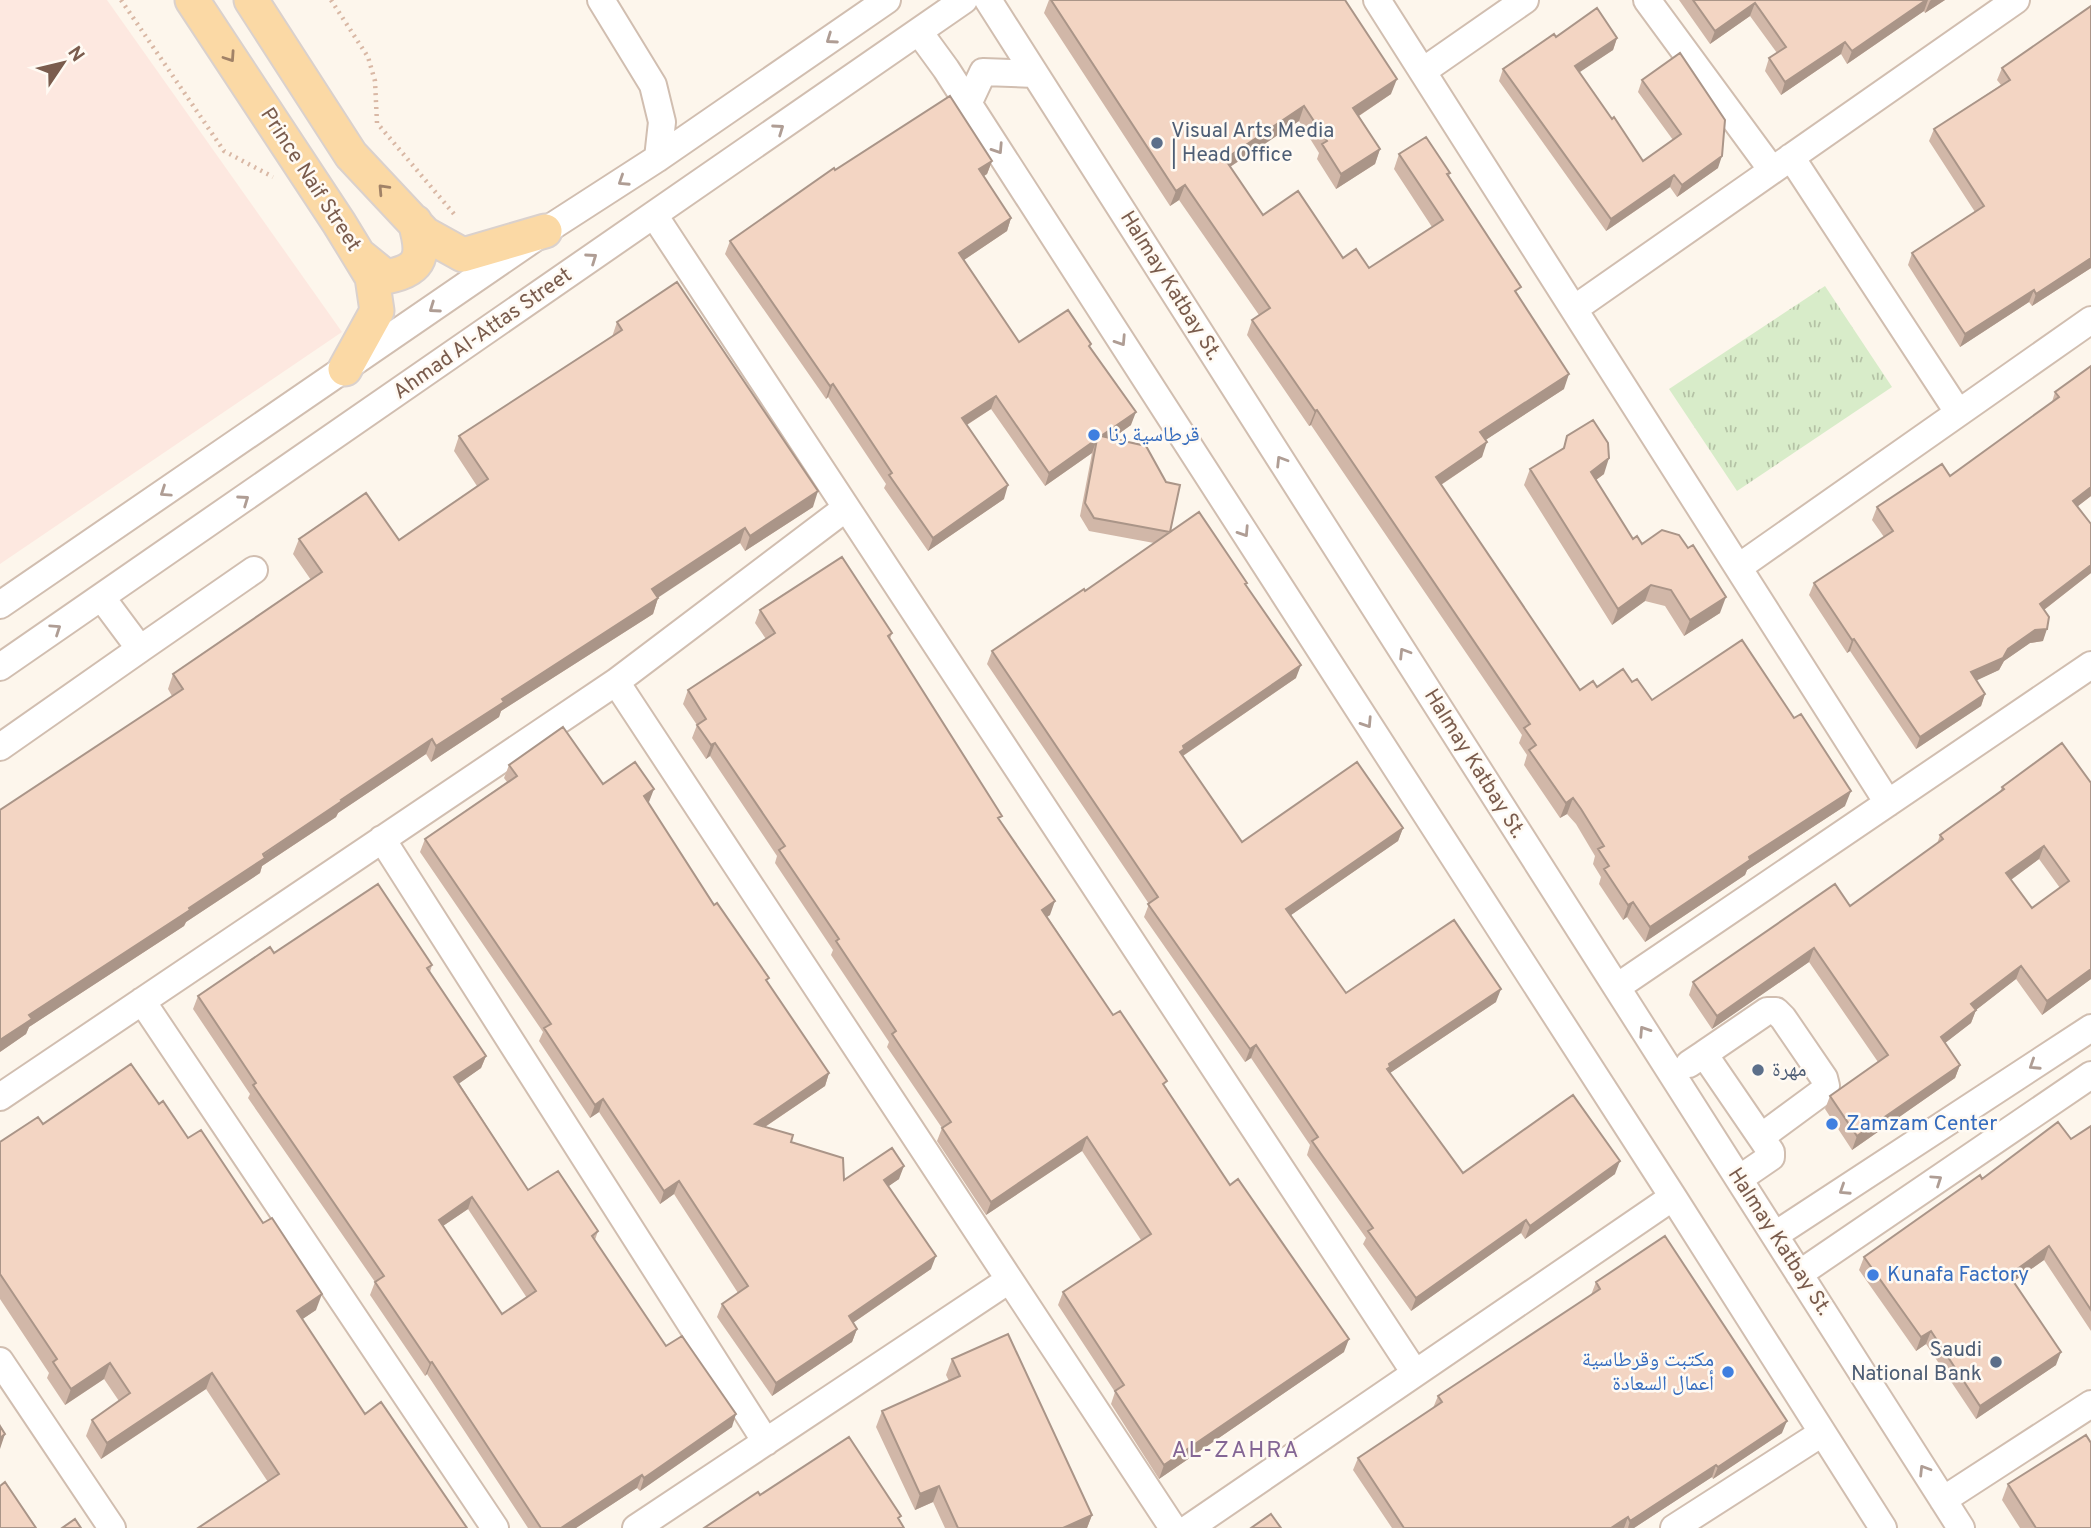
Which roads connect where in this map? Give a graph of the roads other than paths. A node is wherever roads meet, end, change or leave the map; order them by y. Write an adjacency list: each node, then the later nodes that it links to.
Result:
1 (192, 0): 20 (main road, Prince Naif Street, one-way to 20)
2 (251, 0): 18 (main road, one-way to 2)
3 (601, 0): 15 (street)
4 (887, 0): 15 (street, one-way to 15)
5 (964, 0): 11 (street, Ahmad Al-Attas Street)
6 (988, 0): 13 (street, Halmay Katbay St.)
7 (1377, 0): 12 (street)
8 (1525, 0): 12 (street)
9 (1647, 0): 16 (street)
10 (2015, 0): 16 (street)
11 (919, 32): 14 (street); 17 (street, Ahmad Al-Attas Street, one-way to 11)
12 (1423, 71): 21 (street)
13 (1035, 74): 14 (street); 37 (street, Halmay Katbay St., one-way to 13)
14 (968, 104): 48 (street, one-way to 48)
15 (658, 158): 19 (street, one-way to 19)
16 (1782, 164): 21 (street); 24 (street)
17 (654, 215): 25 (street); 28 (street, Ahmad Al-Attas Street, one-way to 17)
18 (415, 222): 19 (main road); 20 (main road)
19 (545, 232): 23 (street, one-way to 23)
20 (359, 255): 23 (main road, Prince Naif Street)
21 (1574, 309): 26 (street)
22 (2091, 320): 24 (street)
23 (345, 369): 29 (street, one-way to 29)
24 (1958, 412): 26 (street)
25 (846, 508): 33 (street); 53 (street)
26 (1738, 567): 35 (street)
27 (254, 570): 30 (street)
28 (102, 598): 30 (street); 32 (street, Ahmad Al-Attas Street, one-way to 28)
29 (0, 605)
30 (140, 649): 34 (street)
31 (2091, 665): 35 (street)
32 (0, 667)
33 (616, 682): 36 (street); 51 (street)
34 (0, 747)
35 (1888, 803): 37 (street)
36 (382, 839): 38 (street); 56 (street)
37 (1617, 987): 41 (street, Halmay Katbay St., one-way to 37)
38 (142, 1002): 43 (street); 59 (street)
39 (2091, 1028): 49 (street, one-way to 49)
40 (1704, 1054): 41 (street); 44 (street); 46 (street)
41 (1673, 1075): 45 (street, Halmay Katbay St.)
42 (2091, 1075): 50 (street, one-way to 42)
43 (0, 1097)
44 (1737, 1103): 45 (street); 46 (street)
45 (1705, 1126): 47 (street, Halmay Katbay St.)
46 (1760, 1138): 47 (street)
47 (1739, 1179): 49 (street, Halmay Katbay St.)
48 (1673, 1197): 53 (street); 55 (street)
49 (1774, 1235): 50 (street, Halmay Katbay St.)
50 (1799, 1274): 57 (street, Halmay Katbay St., one-way to 50)
51 (1009, 1280): 56 (street); 61 (street)
52 (0, 1361): 58 (street)
53 (1415, 1373): 62 (street)
54 (2091, 1404): 57 (street)
55 (1822, 1433): 63 (street); 64 (street)
56 (766, 1442): 60 (street)
57 (1943, 1500): 65 (street, Halmay Katbay St.)
58 (111, 1528)
59 (495, 1528)
60 (636, 1528)
61 (1172, 1528)
62 (1189, 1528)
63 (1674, 1528)
64 (1883, 1528)
65 (1961, 1528)

